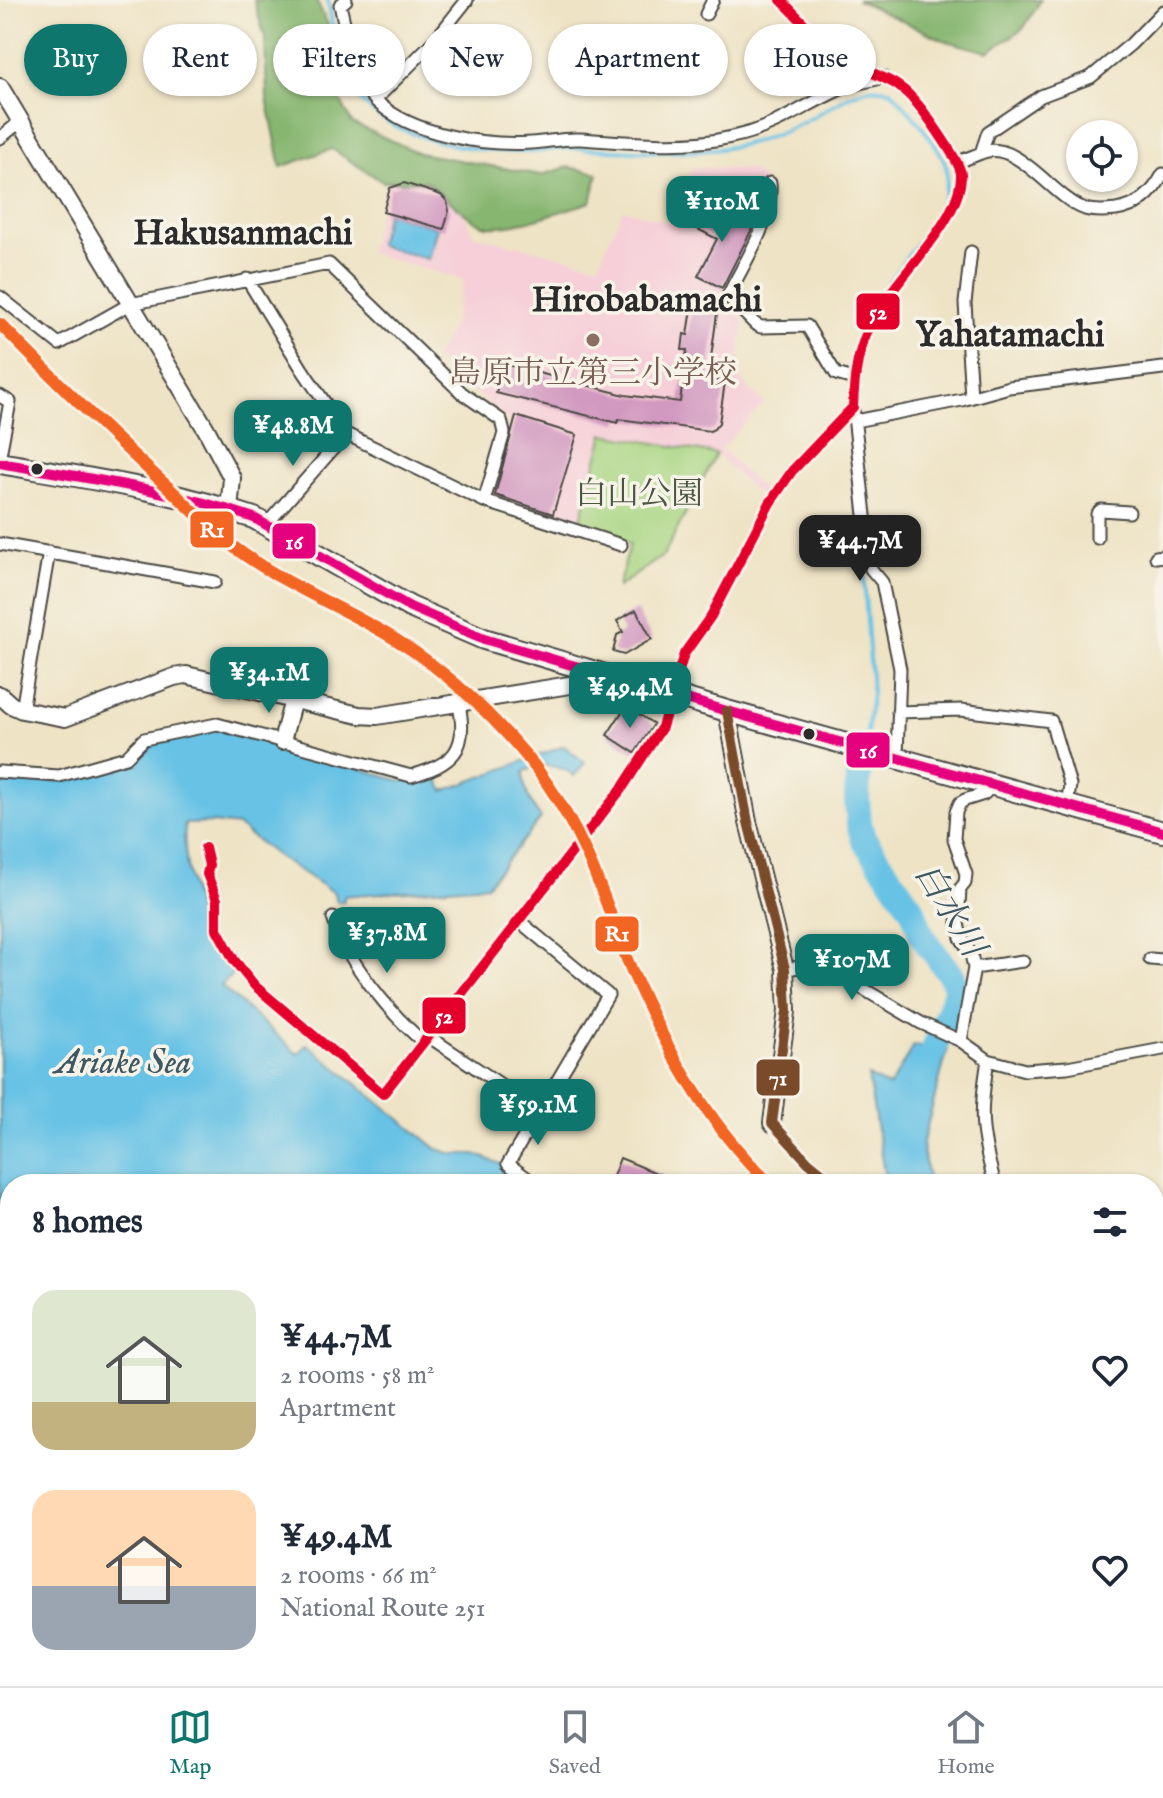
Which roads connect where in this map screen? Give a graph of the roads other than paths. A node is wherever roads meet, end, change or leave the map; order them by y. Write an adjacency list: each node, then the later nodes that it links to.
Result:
1 (346, 0): 9 (street)
2 (467, 0): 9 (street)
3 (713, 0): 6 (street)
4 (781, 0): 7 (street)
5 (1163, 11): 12 (street)
6 (706, 14)
7 (884, 77): 9 (street); 13 (street)
8 (0, 87): 10 (street)
9 (375, 100)
10 (21, 121): 11 (street); 19 (street)
11 (0, 138)
12 (981, 153): 13 (street); 14 (street)
13 (958, 162): 21 (street)
14 (1163, 174)
15 (770, 183): 21 (street)
16 (971, 252): 23 (street)
17 (247, 279): 19 (street); 25 (street); 28 (street)
18 (0, 297): 19 (street)
19 (130, 304): 29 (street)
20 (1163, 368): 23 (street)
21 (854, 379): 24 (street)
22 (0, 396): 26 (street)
23 (971, 397): 24 (street)
24 (851, 413): 38 (street); 43 (street)
25 (346, 434): 28 (street); 31 (street)
26 (0, 455)
27 (0, 463): 29 (highway)
28 (484, 501): 34 (street)
29 (229, 510): 31 (highway)
30 (1129, 512): 32 (street)
31 (266, 525): 37 (highway)
32 (1097, 538)
33 (0, 544): 35 (street)
34 (621, 545)
35 (49, 552): 36 (street); 40 (street)
36 (215, 582)
37 (615, 677): 38 (highway); 41 (street)
38 (672, 695): 42 (highway); 52 (street)
39 (293, 700): 40 (street); 41 (street); 44 (street)
40 (8, 705)
41 (459, 705): 44 (street)
42 (727, 711): 45 (highway); 55 (street)
43 (898, 712): 45 (street); 48 (street)
44 (282, 741): 46 (street)
45 (897, 756): 47 (highway)
46 (0, 772)
47 (994, 784): 48 (highway); 54 (street)
48 (1067, 806): 49 (highway)
49 (1163, 832)
50 (205, 848): 56 (street)
51 (333, 918): 56 (street)
52 (518, 920): 56 (street); 60 (street)
53 (1023, 961): 54 (street)
54 (974, 968): 57 (street)
55 (785, 969): 57 (street); 61 (street)
56 (426, 1039): 60 (street)
57 (958, 1040): 59 (street)
58 (1163, 1049): 59 (street)
59 (988, 1060): 64 (street)
60 (540, 1111): 62 (street)
61 (772, 1123): 63 (street)
62 (522, 1174)
63 (824, 1174)
64 (992, 1174)

